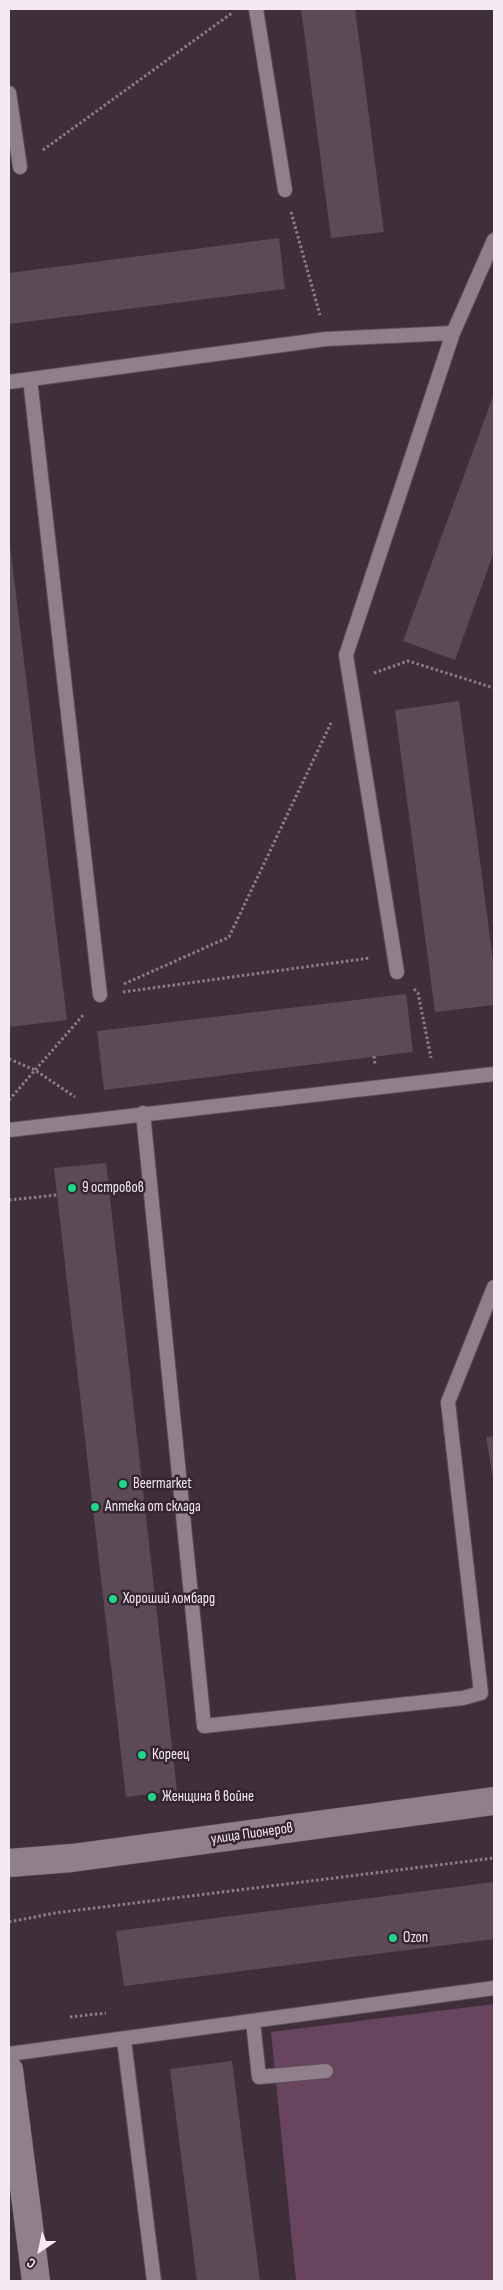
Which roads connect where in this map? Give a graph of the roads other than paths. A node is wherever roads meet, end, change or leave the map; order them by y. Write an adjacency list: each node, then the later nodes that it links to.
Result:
1 (256, 9): 4 (lane)
2 (9, 93): 3 (lane)
3 (20, 167)
4 (285, 190)
5 (494, 240): 6 (lane)
6 (454, 333): 7 (lane); 9 (lane)
7 (30, 379): 8 (lane); 10 (lane)
8 (9, 382)
9 (397, 972)
10 (100, 995)
11 (494, 1074): 12 (lane)
12 (143, 1113): 13 (lane); 14 (lane)
13 (9, 1130)
14 (494, 1286)
15 (494, 1801): 16 (street, улица Пионеров)
16 (9, 1863)
17 (494, 1988): 18 (lane)
18 (252, 2022): 19 (lane); 22 (lane)
19 (124, 2040): 20 (lane); 24 (lane)
20 (9, 2054)
21 (9, 2070): 23 (street)
22 (326, 2072)
23 (36, 2281)
24 (154, 2281)

